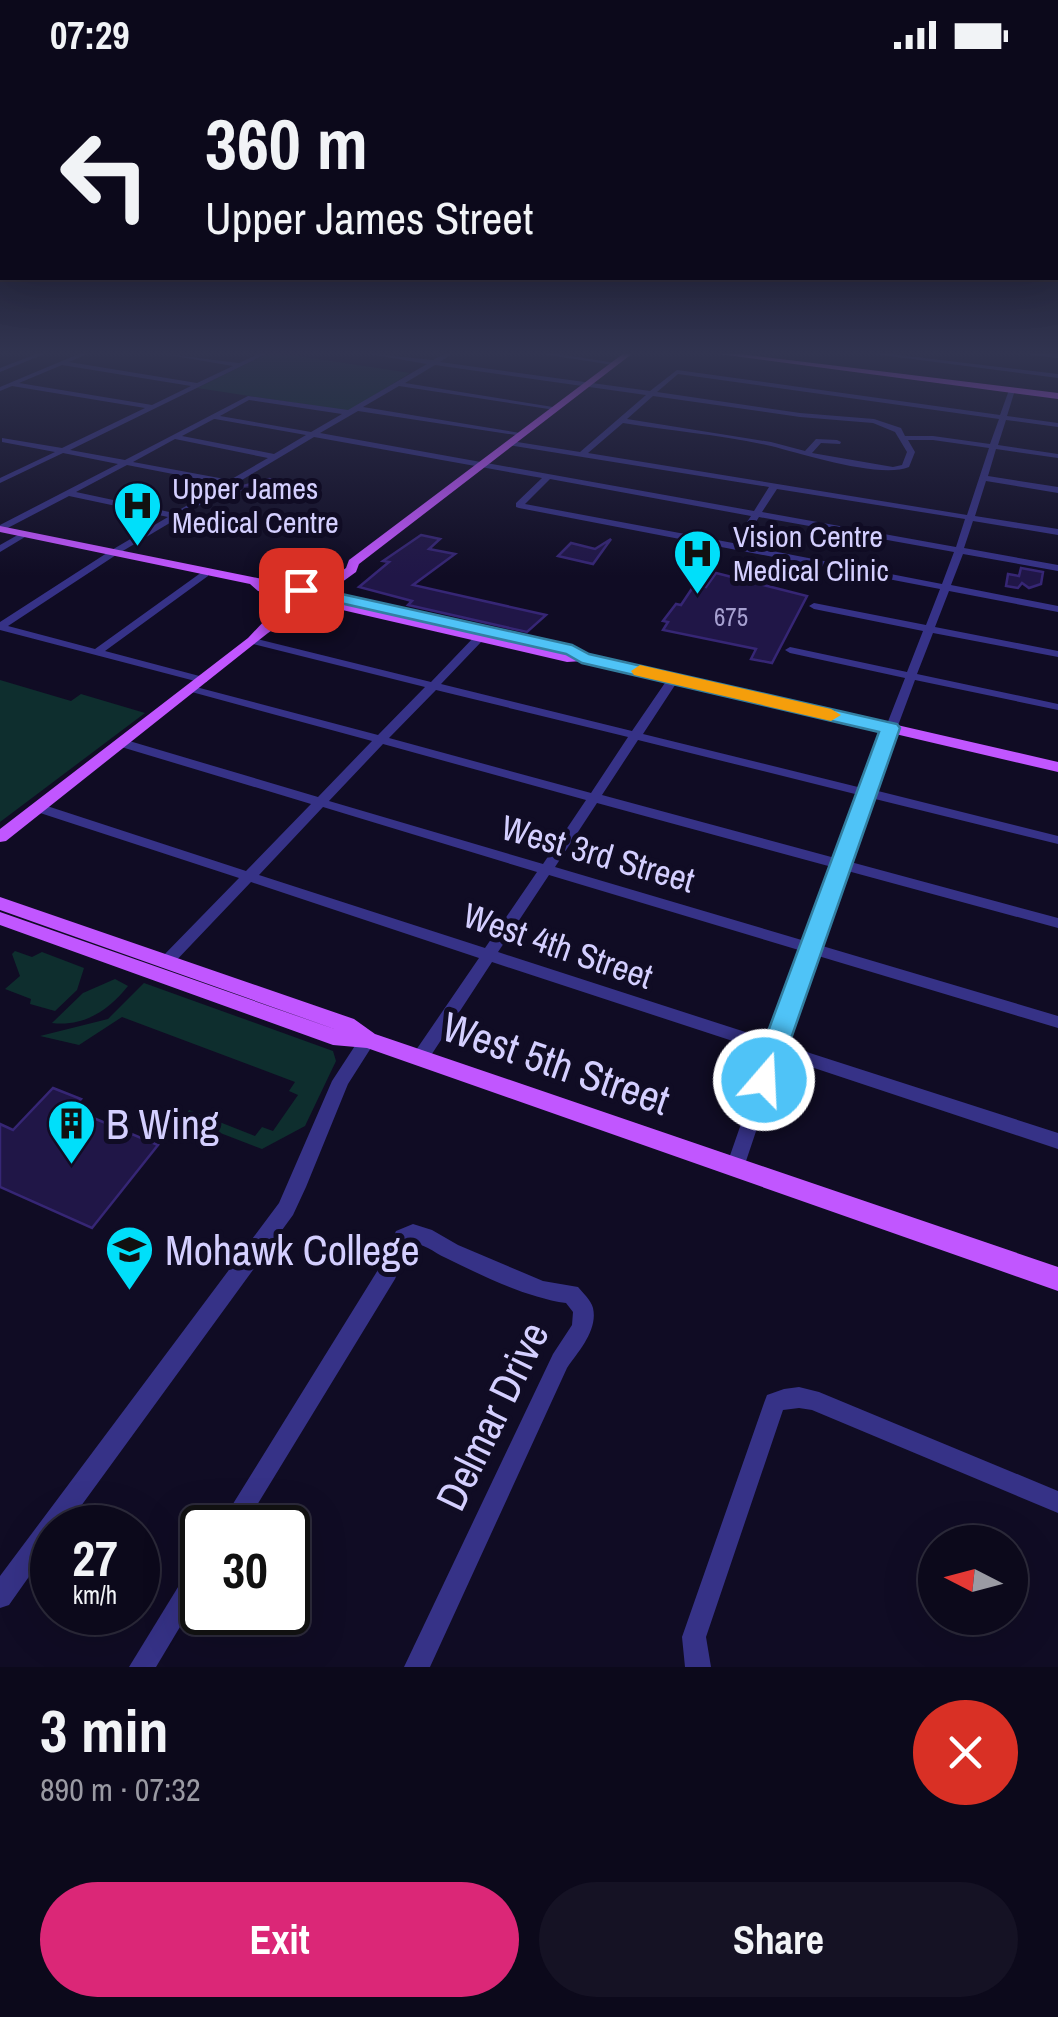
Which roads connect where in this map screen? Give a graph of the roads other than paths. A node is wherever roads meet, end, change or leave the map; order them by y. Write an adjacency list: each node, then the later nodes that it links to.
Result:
1 (111, 428): 20 (street)
2 (195, 428): 14 (street)
3 (270, 428): 13 (street)
4 (329, 428): 13 (street)
5 (475, 428): 11 (street)
6 (530, 428): 11 (main road)
7 (611, 428): 21 (street)
8 (667, 428): 22 (street)
9 (886, 428): 15 (street)
10 (998, 428): 19 (street)
11 (522, 434): 17 (main road)
12 (15, 435): 16 (street)
13 (315, 436): 24 (street); 26 (street)
14 (175, 438): 24 (street); 25 (street)
15 (906, 438): 19 (street); 22 (street)
16 (3, 441): 20 (street)
17 (511, 442): 21 (street); 26 (main road)
18 (837, 442): 22 (street)
19 (992, 447): 23 (street); 28 (street)
20 (62, 451): 25 (street); 29 (street)
21 (582, 454): 31 (street)
22 (807, 454)
23 (1058, 456)
24 (277, 458): 30 (street)
25 (127, 462): 30 (street); 33 (street)
26 (480, 466): 27 (street); 47 (main road)
27 (548, 478): 34 (street); 40 (street)
28 (983, 478): 32 (street); 36 (street)
29 (0, 481)
30 (234, 483): 35 (street)
31 (775, 485): 34 (street); 36 (street)
32 (1058, 490)
33 (67, 494): 35 (street); 37 (street)
34 (755, 514): 40 (street); 42 (street)
35 (177, 516): 43 (street)
36 (970, 518): 38 (street); 42 (street)
37 (0, 528): 39 (main road)
38 (1058, 532)
39 (26, 534): 41 (street); 43 (main road)
40 (735, 547): 46 (street)
41 (0, 549)
42 (959, 551): 44 (street); 46 (street)
43 (113, 554): 45 (main road); 50 (street)
44 (1058, 568)
45 (206, 574): 47 (main road); 55 (street)
46 (945, 588): 49 (street); 51 (street)
47 (311, 596): 52 (main road); 53 (main road); 57 (main road)
48 (814, 606): 51 (street)
49 (1058, 608)
50 (0, 627): 55 (street)
51 (929, 628): 56 (street); 58 (street)
52 (480, 638): 57 (main road); 61 (street)
53 (253, 641): 60 (main road); 61 (street)
54 (790, 650): 58 (street)
55 (97, 652): 60 (street)
56 (1058, 654)
57 (582, 658): 59 (main road)
58 (911, 675): 62 (street); 63 (street)
59 (674, 678): 63 (main road); 64 (street)
60 (198, 684): 65 (street); 66 (main road)
61 (434, 685): 64 (street); 65 (street)
62 (1058, 706)
63 (890, 728): 67 (main road); 68 (street)
64 (638, 735): 68 (street); 69 (street)
65 (380, 741): 69 (street); 70 (street)
66 (122, 744): 70 (street, West 3rd Street); 71 (main road)
67 (1058, 767)
68 (866, 792): 73 (street); 74 (street)
69 (594, 797): 74 (street); 75 (street)
70 (319, 804): 75 (street, West 3rd Street); 76 (street)
71 (39, 808): 72 (main road); 76 (street, West 4th Street)
72 (2, 839)
73 (1058, 840)
74 (840, 862): 79 (street); 80 (street)
75 (548, 870): 80 (street, West 3rd Street); 81 (street)
76 (249, 876): 81 (street, West 4th Street); 82 (street)
77 (0, 903): 82 (main road, West 5th Street)
78 (0, 918): 84 (main road, West 5th Street)
79 (1058, 922)
80 (810, 946): 83 (street, West 3rd Street); 85 (street)
81 (490, 954): 85 (street, West 4th Street); 86 (street)
82 (166, 962): 84 (main road, West 5th Street)
83 (1058, 1022)
84 (368, 1040): 86 (main road, West 5th Street); 92 (street)
85 (774, 1050): 87 (street, West 4th Street); 88 (street)
86 (420, 1058): 88 (main road, West 5th Street)
87 (1058, 1141)
88 (735, 1166): 89 (main road, West 5th Street)
89 (1058, 1279)
90 (1058, 1502): 96 (street)
91 (242, 1505): 95 (street, Delmar Drive)
92 (0, 1596)
93 (180, 1605): 94 (street)
94 (142, 1667)
95 (417, 1667)
96 (698, 1667)

